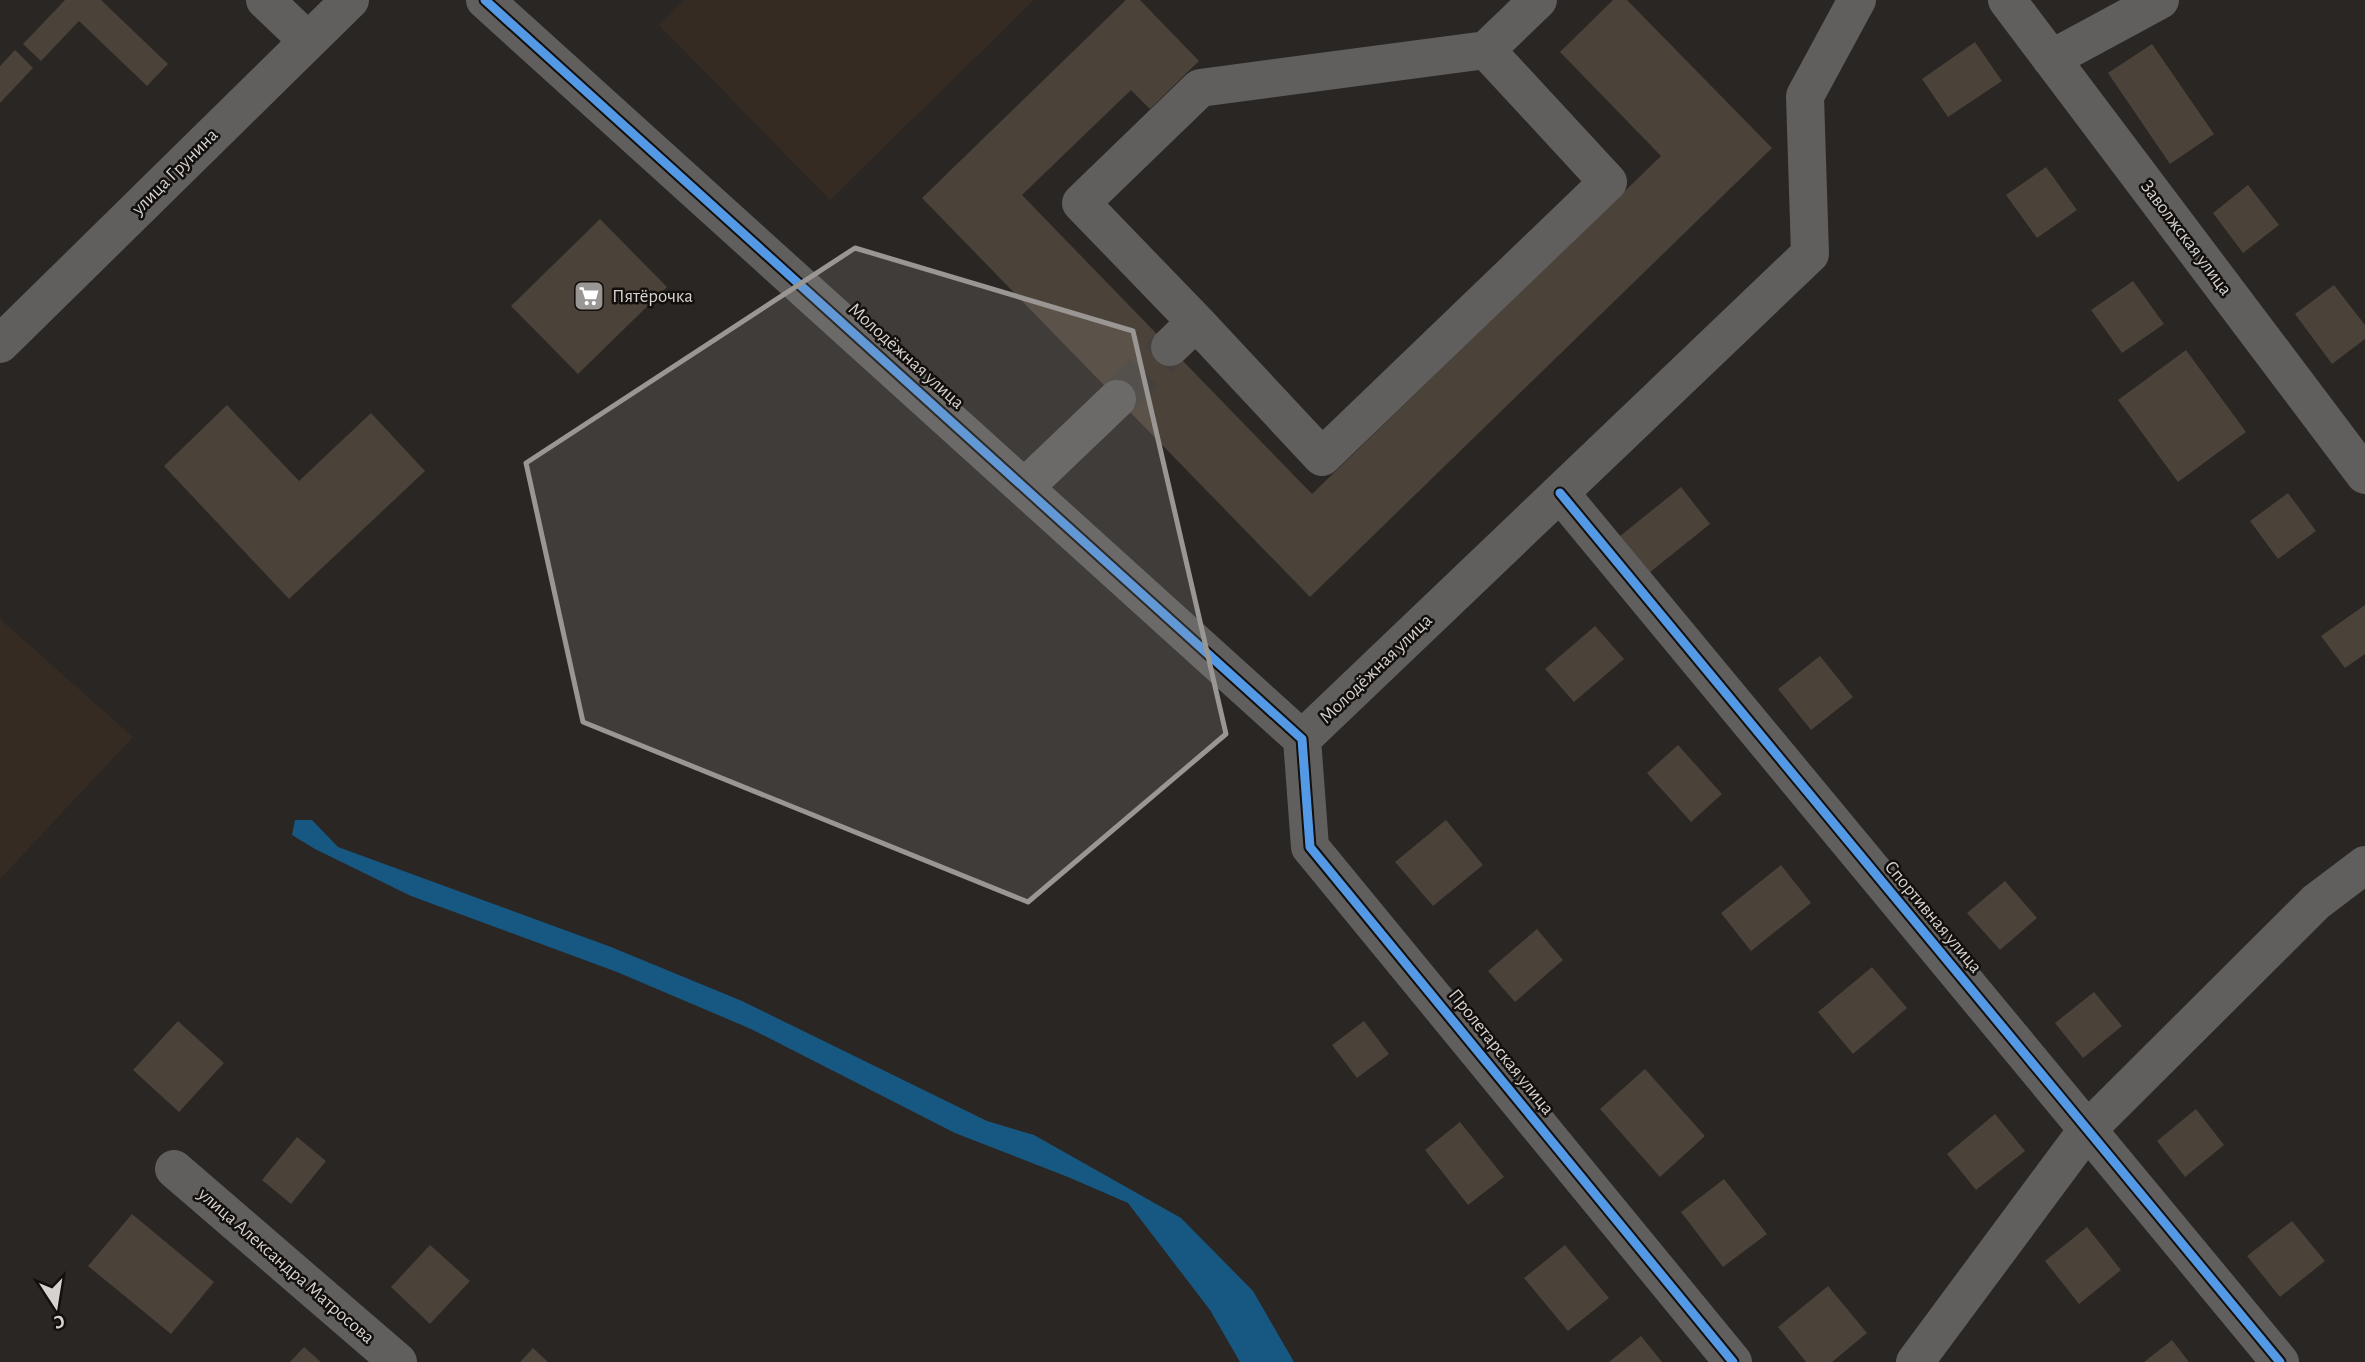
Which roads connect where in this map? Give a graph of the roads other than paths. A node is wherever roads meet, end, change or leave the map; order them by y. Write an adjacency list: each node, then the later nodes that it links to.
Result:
1 (265, 0): 8 (street)
2 (350, 0): 8 (street, улица Грунина)
3 (485, 0): 14 (street, Молодёжная улица)
4 (1538, 0): 9 (street)
5 (1857, 0): 15 (street, Молодёжная улица)
6 (2007, 0): 10 (street, Заволжская улица)
7 (2160, 0): 10 (street)
8 (308, 41): 11 (street, улица Грунина)
9 (1486, 50): 9 (street)
10 (2051, 59): 13 (street, Заволжская улица)
11 (0, 344)
12 (1117, 398): 14 (street)
13 (2365, 475)
14 (1025, 487): 16 (street, Молодёжная улица)
15 (1560, 494): 16 (street, Молодёжная улица); 18 (street, Спортивная улица)
16 (1302, 739): 21 (street, Пролетарская улица)
17 (2365, 864): 18 (street)
18 (2087, 1130): 22 (street); 23 (street, Спортивная улица)
19 (174, 1169): 20 (street, улица Александра Матросова)
20 (398, 1362)
21 (1733, 1362)
22 (1915, 1362)
23 (2280, 1362)

